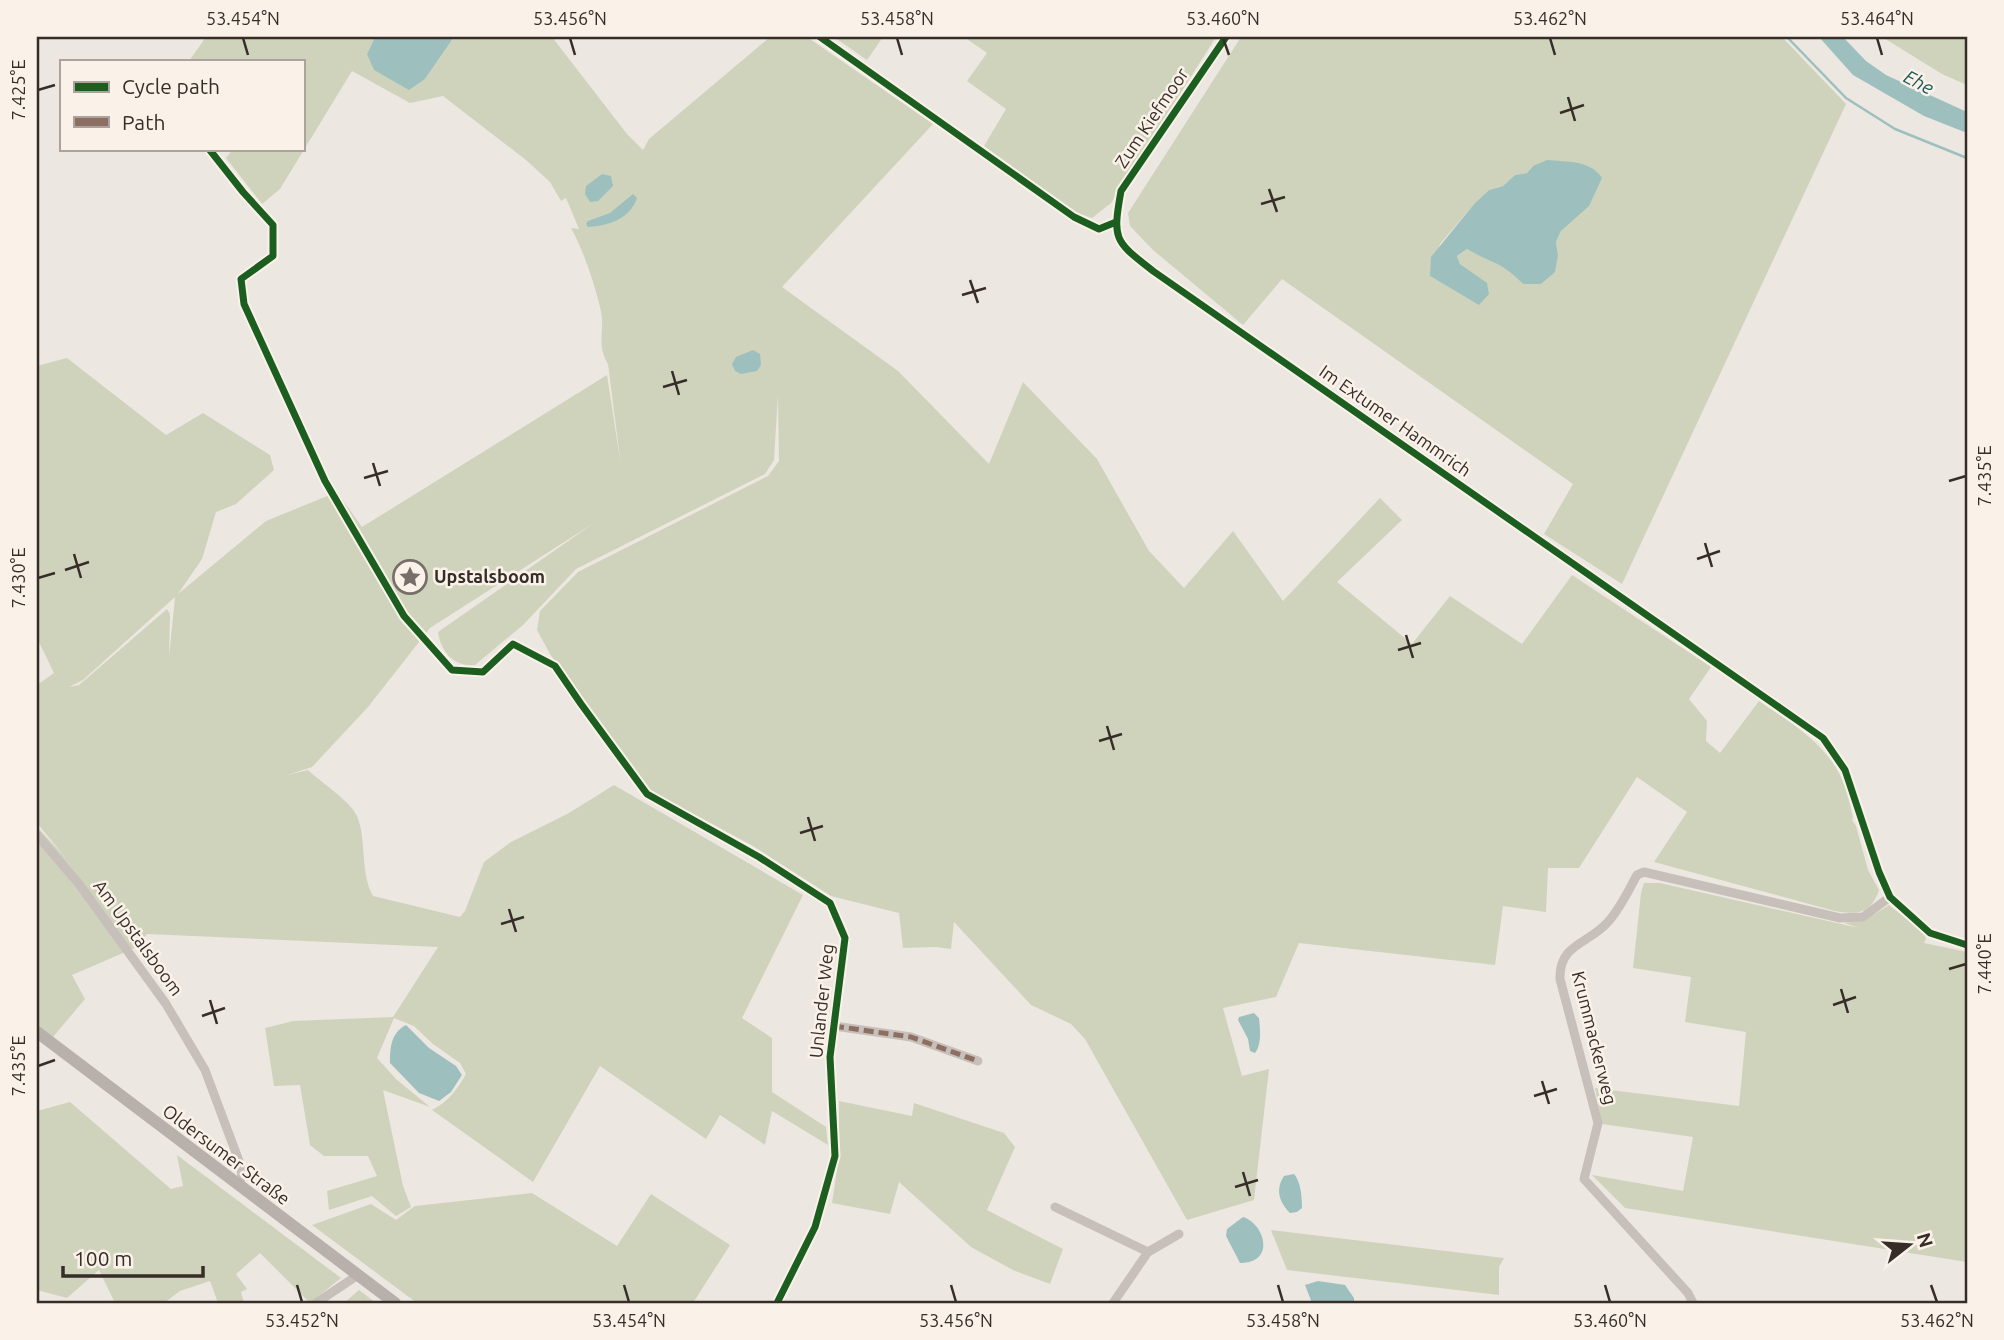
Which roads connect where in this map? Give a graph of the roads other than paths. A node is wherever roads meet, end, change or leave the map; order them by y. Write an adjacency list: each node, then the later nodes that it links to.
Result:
1 (820, 37): 3 (street)
2 (1226, 37): 3 (street, Zum Kiefmoor)
3 (1116, 222): 5 (street, Im Extumer Hammrich)
4 (37, 835): 11 (street, Am Upstalsboom)
5 (1890, 897): 7 (street); 20 (street, Krummackerweg)
6 (830, 903): 8 (street, Unlander Weg)
7 (1967, 945)
8 (834, 1026): 10 (street); 18 (street, Unlander Weg)
9 (37, 1032): 11 (main road, Oldersumer Straße)
10 (978, 1062)
11 (239, 1186): 15 (main road, Oldersumer Straße)
12 (1055, 1207): 14 (street)
13 (1179, 1234): 14 (street)
14 (1148, 1252): 19 (street)
15 (358, 1275): 16 (street); 17 (main road, Oldersumer Straße)
16 (316, 1303)
17 (395, 1303)
18 (777, 1303)
19 (1113, 1303)
20 (1693, 1303)

